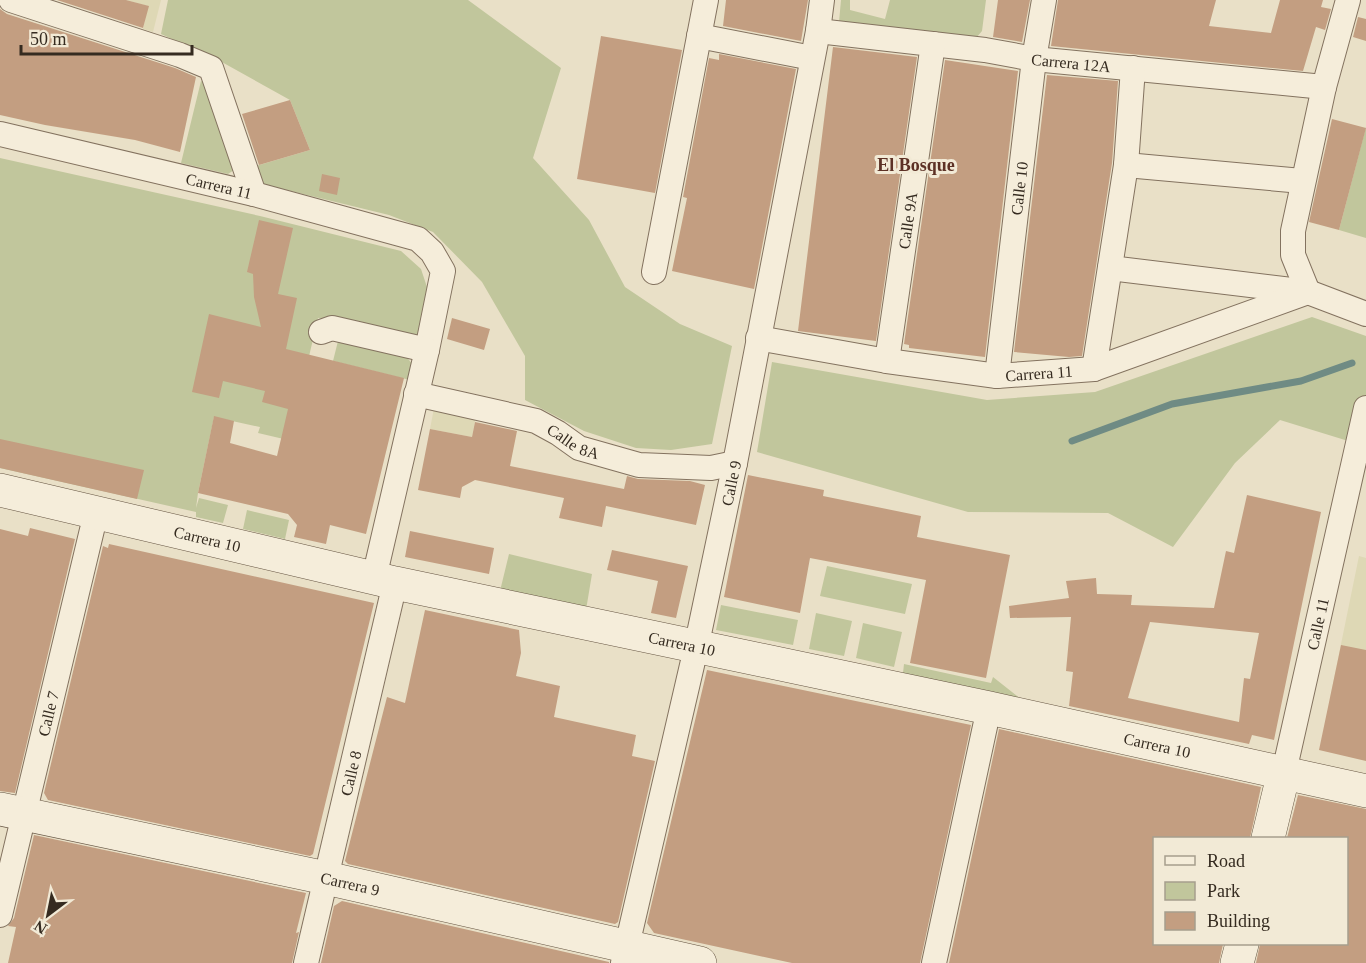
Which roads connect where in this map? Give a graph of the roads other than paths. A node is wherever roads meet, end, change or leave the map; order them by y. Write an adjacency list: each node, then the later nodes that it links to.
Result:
1 (11, 0): 16 (street)
2 (706, 0): 7 (street)
3 (822, 0): 6 (street, Calle 9)
4 (1044, 0): 10 (street, Calle 10)
5 (1348, 0): 12 (street)
6 (818, 31): 8 (street, Carrera 12A); 9 (street, Calle 9)
7 (699, 36): 9 (street); 19 (street)
8 (933, 44): 10 (street, Carrera 12A); 25 (street, Calle 9A)
9 (812, 58): 23 (street, Calle 9)
10 (1034, 59): 11 (street, Carrera 12A); 27 (street, Calle 10)
11 (1133, 68): 12 (street, Carrera 12A); 14 (street)
12 (1324, 87): 15 (street)
13 (0, 134): 16 (street, Carrera 11)
14 (1126, 165): 15 (street); 18 (street)
15 (1302, 181): 20 (street)
16 (254, 194): 17 (street, Carrera 11)
17 (432, 252): 24 (street, Calle 8)
18 (1110, 268): 20 (street); 26 (street)
19 (654, 272)
20 (1308, 292): 21 (street); 26 (street, Carrera 11)
21 (1366, 314)
22 (321, 332): 24 (street)
23 (758, 338): 25 (street, Carrera 11); 30 (street, Calle 9)
24 (427, 351): 28 (street, Calle 8)
25 (887, 361): 27 (street, Carrera 11)
26 (1094, 369): 27 (street, Carrera 11)
27 (998, 376)
28 (416, 394): 30 (street, Calle 8A); 34 (street, Calle 8)
29 (1366, 408): 31 (street, Calle 11)
30 (735, 463): 35 (street, Calle 9)
31 (1360, 469): 37 (street, Calle 11)
32 (0, 490): 33 (main road, Carrera 10)
33 (96, 513): 34 (main road, Carrera 10); 39 (street, Calle 7)
34 (385, 580): 35 (main road, Carrera 10); 41 (street, Calle 8)
35 (696, 648): 36 (main road, Carrera 10); 44 (street, Calle 9)
36 (989, 708): 37 (main road, Carrera 10); 47 (street)
37 (1284, 772): 38 (main road, Carrera 10); 40 (main road, Calle 11)
38 (1366, 791)
39 (12, 811): 41 (main road, Carrera 9); 42 (street, Calle 7)
40 (1268, 837)
41 (326, 878): 44 (main road, Carrera 9); 45 (street, Calle 8)
42 (0, 915)
43 (1242, 945): 48 (main road)
44 (625, 954): 46 (main road, Carrera 9)
45 (306, 963)
46 (700, 963)
47 (934, 963)
48 (1237, 963)

